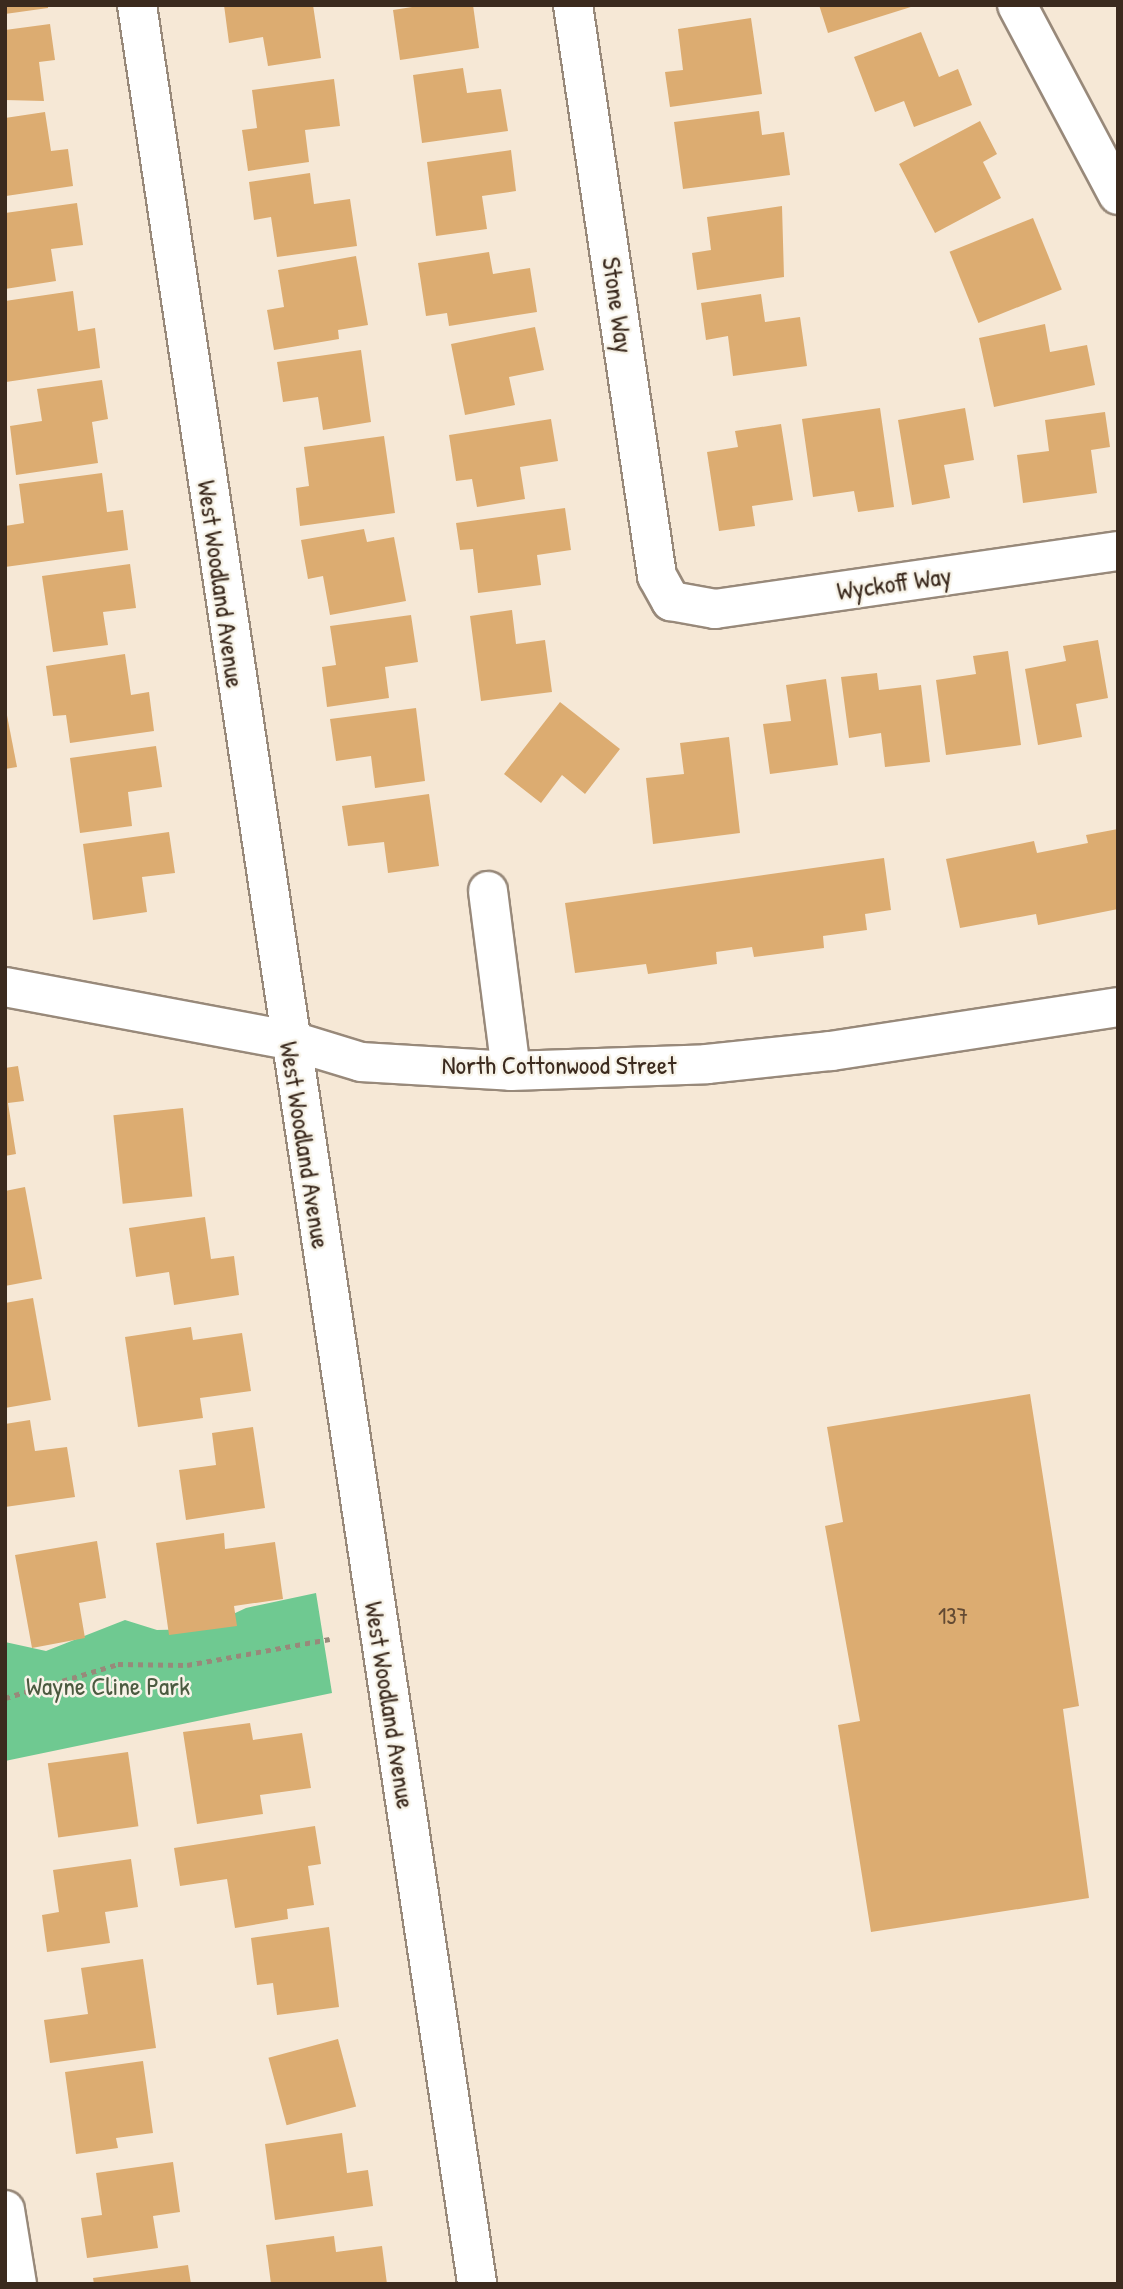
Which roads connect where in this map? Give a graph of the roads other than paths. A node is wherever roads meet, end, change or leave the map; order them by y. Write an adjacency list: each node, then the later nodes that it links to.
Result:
1 (137, 5): 10 (street, West Woodland Avenue)
2 (573, 5): 6 (street, Stone Way)
3 (1017, 5): 4 (street)
4 (1118, 195)
5 (1118, 551): 6 (street, Wyckoff Way)
6 (671, 601)
7 (488, 891): 11 (street)
8 (5, 987): 10 (street, North Cottonwood Street)
9 (1118, 1007): 11 (street, North Cottonwood Street)
10 (289, 1041): 11 (street, North Cottonwood Street); 14 (street, West Woodland Avenue)
11 (511, 1071)
12 (5, 2210): 13 (street)
13 (17, 2284)
14 (477, 2284)

